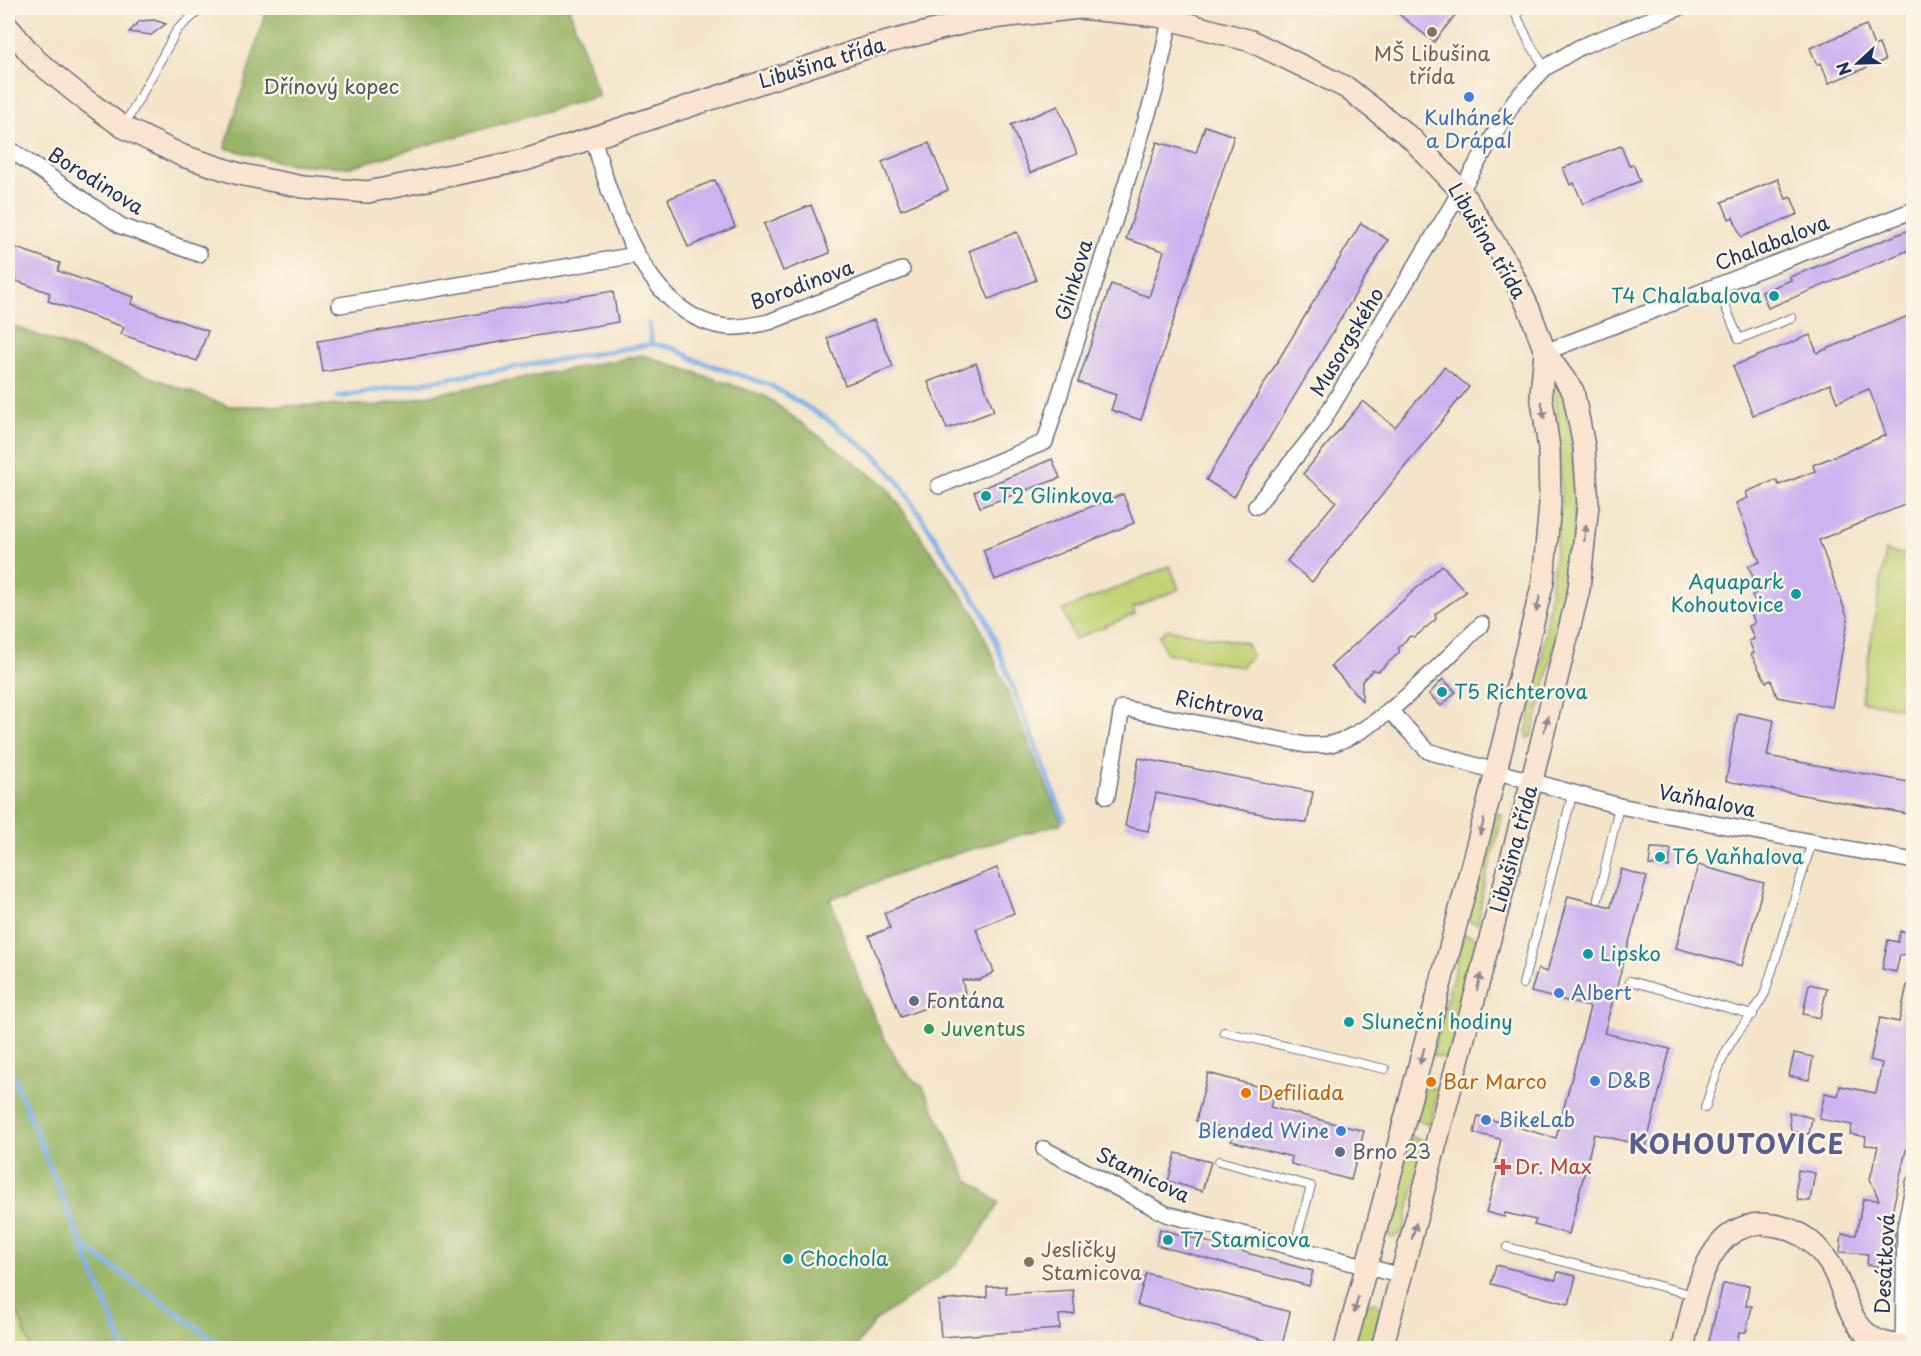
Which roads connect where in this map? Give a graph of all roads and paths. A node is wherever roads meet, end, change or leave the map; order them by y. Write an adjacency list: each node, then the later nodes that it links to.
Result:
1 (200, 8): 7 (lane)
2 (1513, 8): 6 (lane)
3 (1679, 8): 6 (street, Musorgského)
4 (1170, 20): 8 (street, Libušina třída); 10 (street, Libušina třída); 19 (street, Glinkova)
5 (8, 27): 7 (street, Libušina třída)
6 (1545, 68): 10 (street, Musorgského)
7 (123, 127): 8 (street, Libušina třída)
8 (592, 137): 13 (street, Borodinova)
9 (8, 148): 12 (street, Borodinova)
10 (1461, 191): 18 (street, Libušina třída); 20 (street, Musorgského)
11 (1914, 210): 15 (street, Chalabalova)
12 (199, 254)
13 (636, 255): 14 (street, Borodinova); 16 (street)
14 (902, 270)
15 (1717, 287): 17 (lane); 18 (street, Chalabalova)
16 (340, 305)
17 (1792, 318)
18 (1545, 352): 23 (street, Libušina třída, one-way to 23); 24 (street, Libušina třída, one-way to 18)
19 (939, 486)
20 (1257, 506)
21 (1482, 624): 22 (street, Richtrova)
22 (1389, 710): 23 (street); 26 (street, Richtrova)
23 (1495, 770): 24 (street, Vaňhalova); 42 (street, Libušina třída, one-way to 42)
24 (1532, 780): 25 (street, Vaňhalova); 43 (street, Libušina třída, one-way to 24)
25 (1573, 792): 27 (street, Vaňhalova); 32 (lane)
26 (1107, 796)
27 (1620, 806): 28 (street, Vaňhalova); 30 (lane)
28 (1812, 842): 29 (street, Vaňhalova); 33 (lane)
29 (1914, 861)
30 (1598, 899)
31 (1630, 981): 33 (lane)
32 (1523, 984)
33 (1753, 1015): 36 (lane)
34 (1224, 1032): 35 (lane)
35 (1385, 1069)
36 (1705, 1108)
37 (1044, 1149): 41 (street, Stamicova)
38 (1219, 1161): 41 (lane)
39 (1914, 1183): 45 (street, Desátková)
40 (1507, 1247): 44 (lane)
41 (1294, 1248): 42 (street, Stamicova)
42 (1366, 1267): 43 (street, Stamicova); 46 (street, Libušina třída, one-way to 46)
43 (1402, 1276): 47 (street, Libušina třída)
44 (1696, 1296): 45 (street); 48 (street)
45 (1906, 1347)
46 (1345, 1348)
47 (1382, 1348)
48 (1683, 1348)

